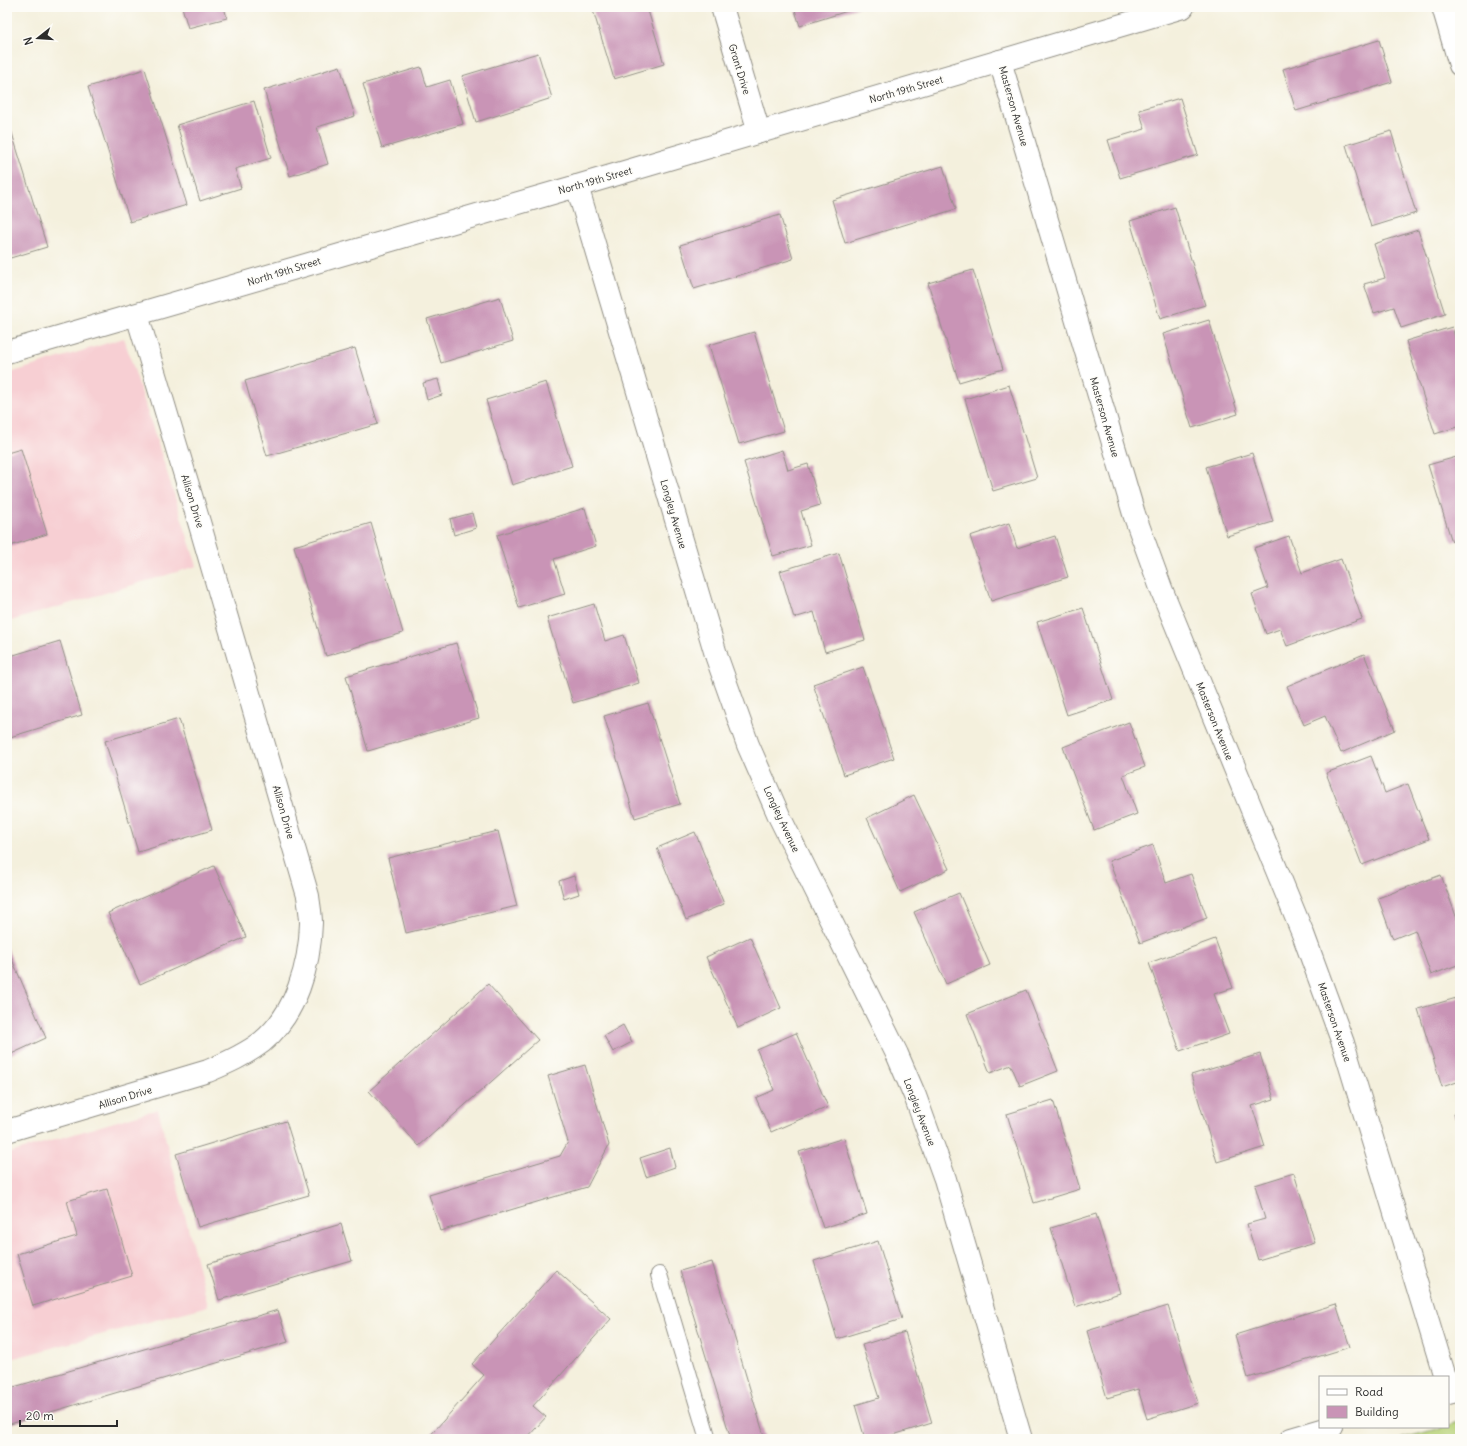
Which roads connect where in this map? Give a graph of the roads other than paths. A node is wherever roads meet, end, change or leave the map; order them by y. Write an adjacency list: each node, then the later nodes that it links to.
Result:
1 (722, 7): 6 (street, Grant Drive)
2 (1183, 7): 4 (street, North 19th Street)
3 (1443, 7): 5 (street)
4 (1000, 61): 6 (street, North 19th Street); 12 (street, Masterson Avenue)
5 (1460, 65)
6 (760, 132): 7 (street, North 19th Street)
7 (577, 186): 8 (street, North 19th Street); 15 (street, Longley Avenue)
8 (137, 315): 9 (street, North 19th Street); 10 (street, Allison Drive)
9 (7, 352)
10 (7, 1131)
11 (659, 1275): 14 (lane)
12 (1446, 1376)
13 (1329, 1428): 16 (street)
14 (708, 1439)
15 (1021, 1439)
16 (1291, 1439)

